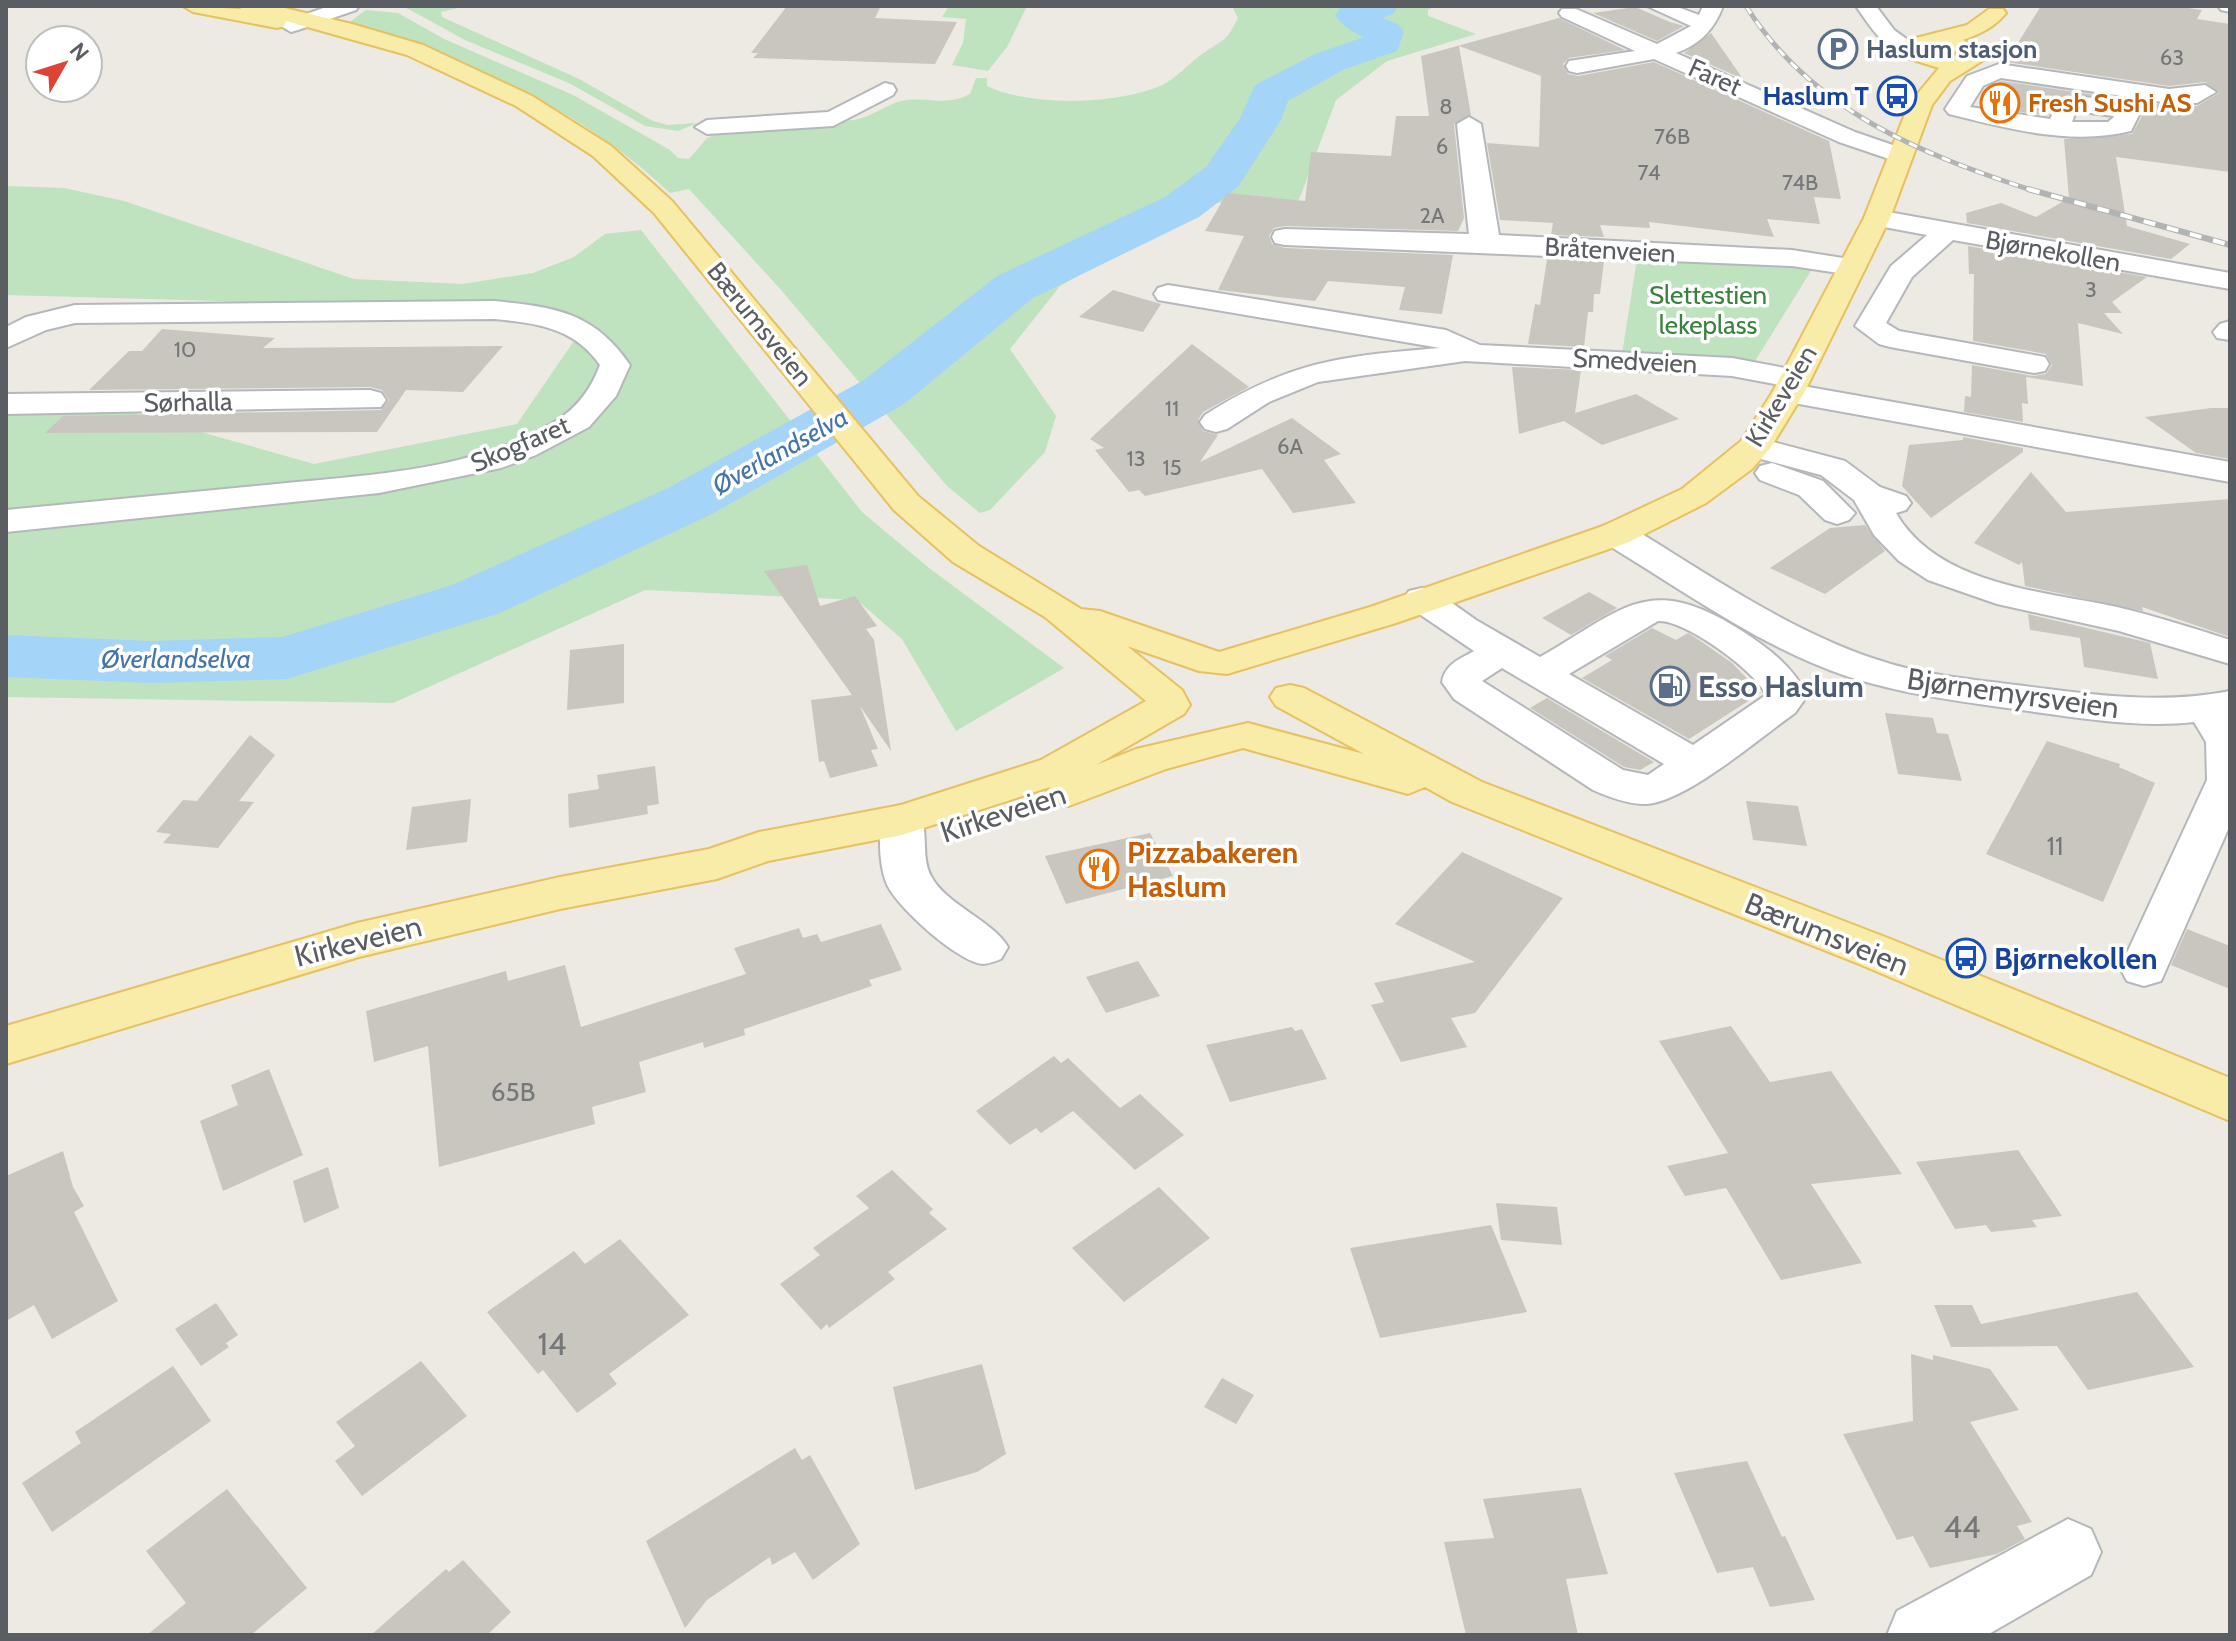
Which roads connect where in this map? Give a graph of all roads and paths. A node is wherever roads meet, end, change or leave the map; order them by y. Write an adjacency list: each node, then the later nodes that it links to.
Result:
1 (193, 6): 9 (main road, Bærumsveien)
2 (249, 6): 9 (main road, Bærumsveien)
3 (349, 6): 9 (street)
4 (1657, 6): 8 (street, Faret)
5 (1866, 6): 10 (street)
6 (1999, 10): 10 (main road, Kirkeveien); 12 (main road, Kirkeveien)
7 (1569, 13): 11 (street, Faret)
8 (1708, 15): 11 (street, Faret)
9 (301, 22): 44 (main road, Bærumsveien)
10 (1922, 47): 12 (main road); 17 (main road, Kirkeveien)
11 (1661, 53): 13 (street, Faret); 21 (street, Faret)
12 (1971, 56): 15 (street); 17 (main road, Kirkeveien)
13 (1577, 66)
14 (885, 90): 20 (street)
15 (2205, 92): 16 (street); 19 (street)
16 (2230, 96)
17 (1921, 104): 21 (main road, Kirkeveien)
18 (1469, 124): 25 (street)
19 (2059, 125)
20 (707, 127)
21 (1901, 156): 22 (main road, Kirkeveien)
22 (1877, 218): 23 (street, Bjørnekollen); 26 (main road, Kirkeveien)
23 (1946, 232): 27 (street, Bjørnekollen); 33 (street)
24 (1285, 237): 25 (street, Bråtenveien)
25 (1492, 243): 26 (street, Bråtenveien)
26 (1852, 267): 34 (main road, Kirkeveien)
27 (2230, 281)
28 (1168, 294): 32 (street, Smedveien)
29 (6, 313): 30 (street)
30 (36, 323): 31 (street); 41 (street, Skogfaret)
31 (6, 339)
32 (1474, 354): 34 (street, Smedveien); 37 (street, Smedveien)
33 (2034, 364)
34 (1791, 386): 38 (main road, Kirkeveien); 39 (street, Smedveien)
35 (370, 400): 36 (street, Sørhalla)
36 (6, 404)
37 (1216, 422)
38 (1747, 455): 40 (street); 40 (street); 42 (main road, Kirkeveien)
39 (2230, 472)
40 (1867, 503): 47 (street)
41 (6, 521)
42 (1616, 534): 43 (main road, Kirkeveien); 52 (street, Bjørnemyrsveien)
43 (1422, 599): 45 (main road, Kirkeveien); 46 (street)
44 (1058, 609): 48 (main road, Bærumsveien); 51 (main road, Bærumsveien)
45 (1383, 615): 48 (main road, Kirkeveien); 50 (main road, Kirkeveien)
46 (1502, 652): 49 (street); 54 (street)
47 (2230, 652)
48 (1220, 662): 50 (main road); 51 (main road)
49 (1540, 674): 54 (street); 54 (street)
50 (1289, 693): 53 (main road); 55 (main road, Bærumsveien)
51 (1169, 702): 53 (main road); 56 (main road, Kirkeveien)
52 (2218, 707): 58 (street, Bjørnemyrsveien)
53 (1242, 736): 55 (main road, Bærumsveien); 56 (main road, Kirkeveien)
54 (1693, 763)
55 (1467, 792): 60 (main road, Bærumsveien)
56 (902, 832): 57 (street); 59 (main road, Kirkeveien)
57 (984, 947)
58 (2144, 968)
59 (6, 1045)
60 (2230, 1100)
61 (2068, 1552): 62 (street)
62 (1921, 1635)

